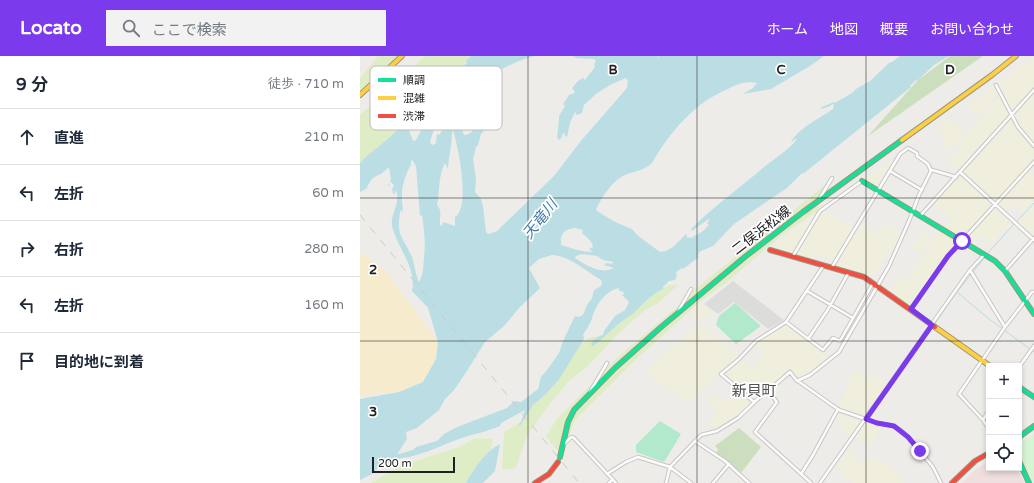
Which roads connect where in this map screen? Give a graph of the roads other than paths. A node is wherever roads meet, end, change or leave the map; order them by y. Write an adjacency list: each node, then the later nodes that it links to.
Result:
1 (402, 56): 3 (main road)
2 (1016, 56): 19 (main road, 二俣浜松線)
3 (391, 66)
4 (996, 85): 8 (street)
5 (370, 86): 7 (main road)
6 (1033, 92): 8 (street)
7 (360, 95)
8 (1012, 114): 9 (street); 13 (street)
9 (1034, 146)
10 (1034, 162): 20 (street)
11 (890, 171): 12 (street); 17 (street); 18 (street)
12 (931, 171): 14 (street); 18 (street)
13 (960, 172): 14 (street); 20 (street)
14 (956, 176): 22 (street)
15 (832, 178): 19 (street)
16 (862, 181): 17 (main road); 27 (street)
17 (878, 190): 21 (main road); 29 (street)
18 (922, 190): 21 (street)
19 (818, 202): 40 (main road, 二俣浜松線)
20 (996, 204): 23 (street); 24 (street)
21 (912, 211): 22 (main road); 33 (street)
22 (920, 216): 24 (main road)
23 (1034, 239): 31 (street)
24 (962, 241): 26 (main road); 39 (street)
25 (770, 250): 27 (main road)
26 (984, 255): 30 (street); 31 (main road)
27 (793, 256): 28 (main road)
28 (824, 265): 29 (main road); 35 (street)
29 (832, 267): 32 (main road)
30 (970, 270): 44 (street); 45 (street)
31 (1005, 271): 37 (main road)
32 (848, 272): 33 (main road); 38 (street)
33 (875, 284): 39 (main road); 42 (street); 52 (street)
34 (691, 289): 40 (street)
35 (807, 291): 38 (street); 43 (street)
36 (1034, 292): 37 (street)
37 (1025, 301): 41 (main road); 45 (street)
38 (831, 305): 42 (street); 46 (street)
39 (911, 309): 44 (main road)
40 (678, 312): 55 (main road, 二俣浜松線)
41 (1034, 314)
42 (853, 318): 46 (street)
43 (786, 322): 46 (street); 57 (street)
44 (932, 325): 48 (main road); 60 (street)
45 (1004, 329): 48 (street)
46 (808, 339)
47 (1034, 346): 51 (street)
48 (982, 360): 50 (main road); 61 (street)
49 (607, 363): 55 (street)
50 (986, 363)
51 (1022, 364)
52 (797, 381): 54 (street); 58 (street)
53 (1022, 388): 56 (main road)
54 (768, 391): 57 (street); 74 (street)
55 (589, 394): 66 (main road, 二俣浜松線)
56 (1034, 397)
57 (754, 402): 65 (street)
58 (838, 409): 60 (street); 74 (street)
59 (986, 414): 61 (street)
60 (866, 419): 84 (street); 85 (street)
61 (982, 420): 62 (street)
62 (986, 425)
63 (1034, 426): 64 (main road)
64 (1022, 434)
65 (695, 441): 70 (street); 71 (street)
66 (563, 445): 68 (main road, 二俣浜松線); 73 (street)
67 (986, 455): 86 (main road)
68 (560, 457)
69 (558, 462): 76 (main road)
70 (729, 464): 81 (street); 82 (street)
71 (670, 467): 73 (street); 79 (street); 80 (street)
72 (1022, 468): 87 (main road)
73 (607, 474): 75 (street)
74 (801, 474): 83 (street)
75 (612, 480): 77 (street); 78 (street)
76 (535, 483)
77 (609, 483)
78 (616, 483)
79 (666, 483)
80 (692, 483)
81 (713, 483)
82 (749, 483)
83 (811, 483)
84 (820, 483)
85 (941, 483)
86 (952, 483)
87 (1029, 483)

